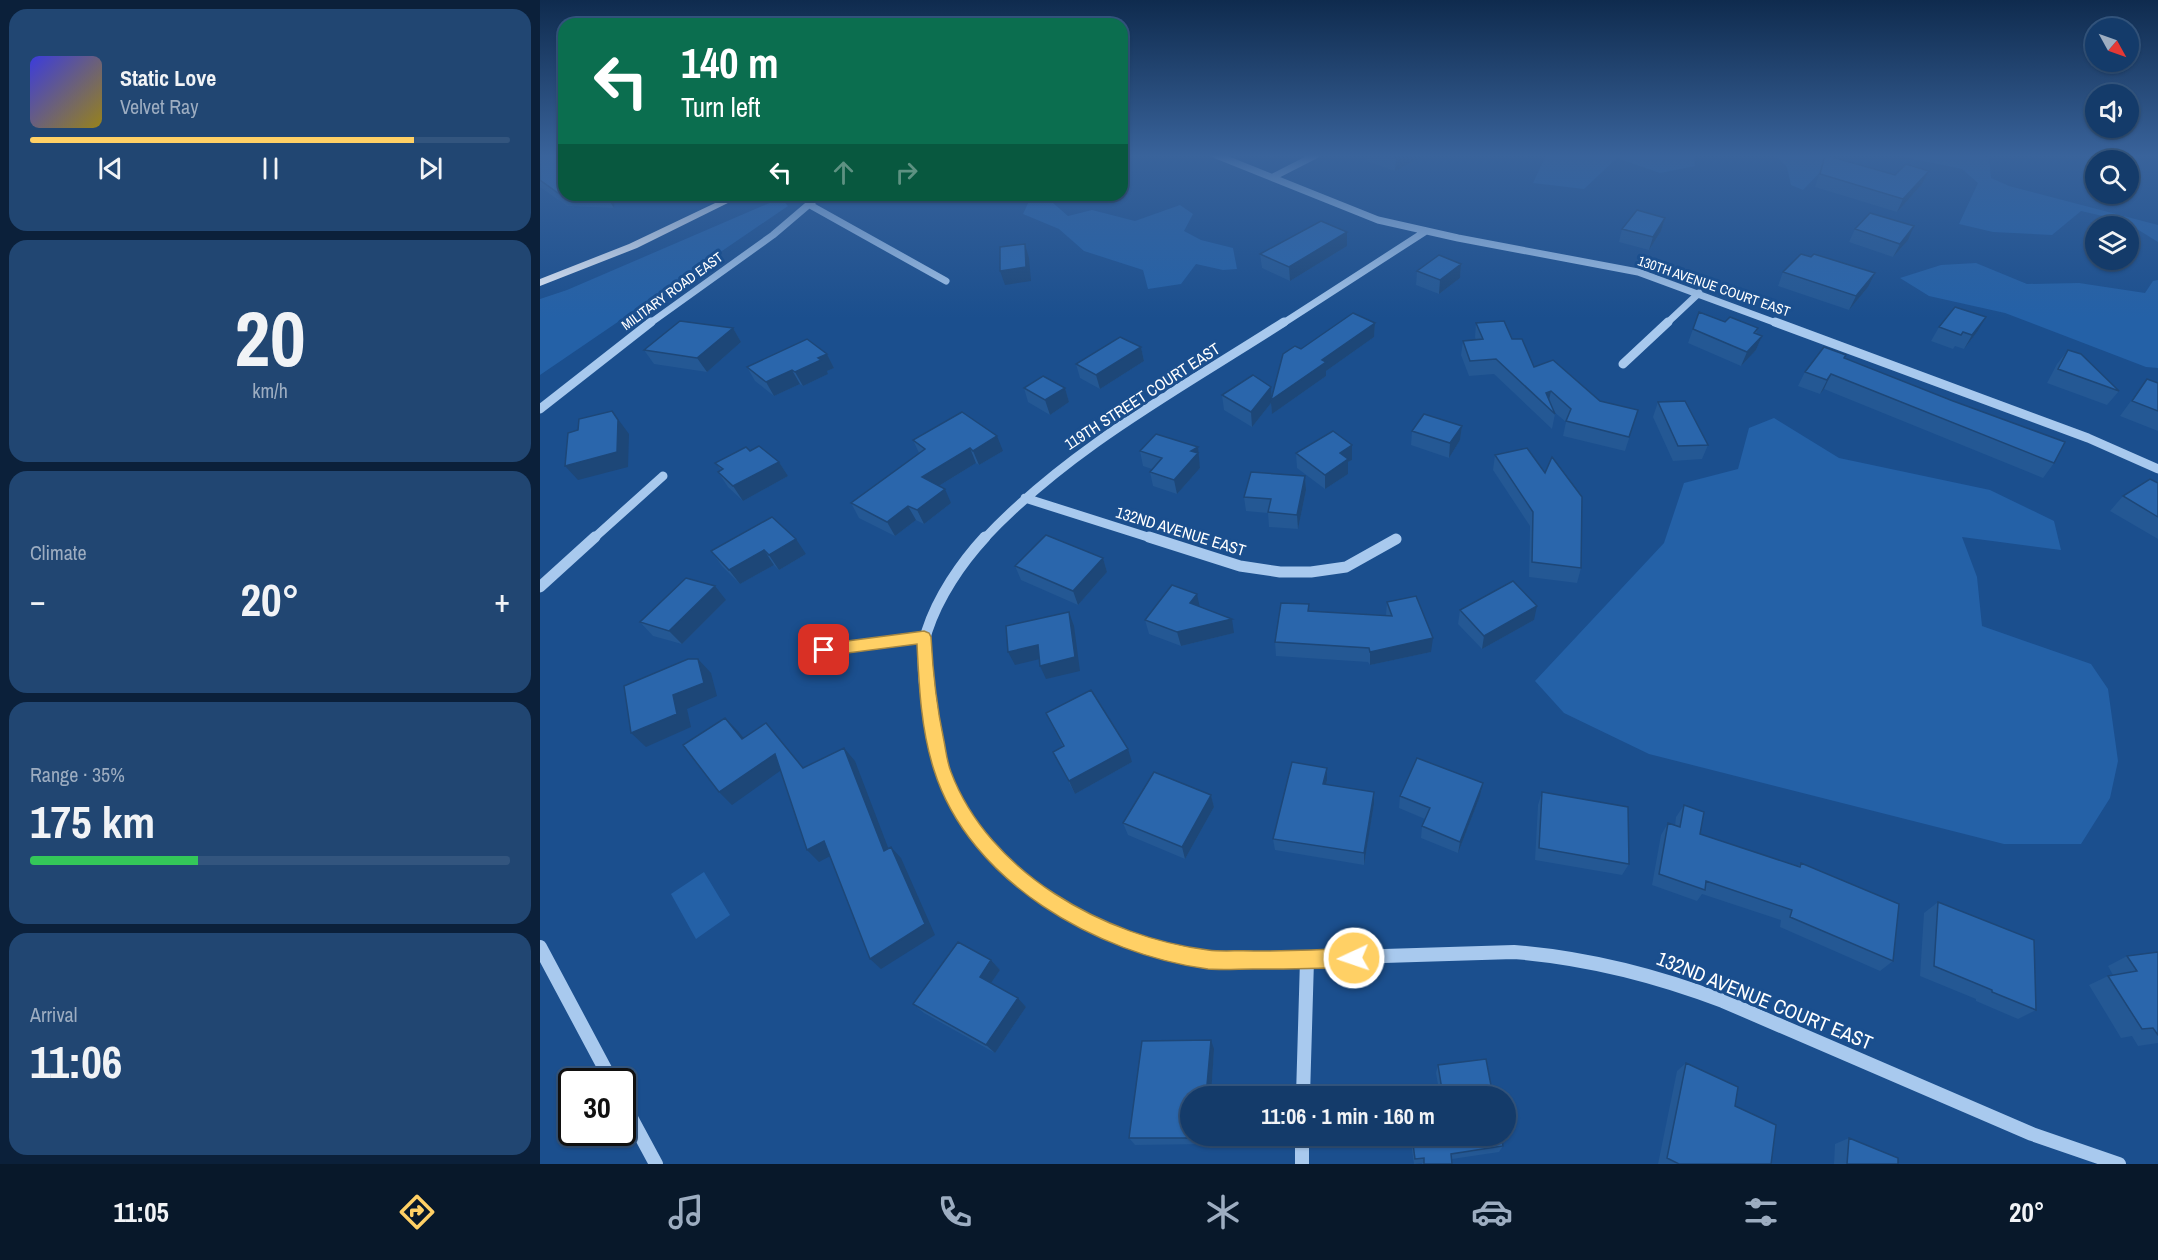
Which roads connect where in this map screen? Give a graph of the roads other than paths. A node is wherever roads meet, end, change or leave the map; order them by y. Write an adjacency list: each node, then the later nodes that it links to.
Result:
1 (709, 209): 7 (main road)
2 (805, 209): 10 (street, MILITARY ROAD EAST)
3 (818, 209): 6 (street)
4 (1352, 209): 5 (street, 130TH AVENUE COURT EAST)
5 (1426, 231): 8 (street, 130TH AVENUE COURT EAST); 13 (street, 119TH STREET COURT EAST)
6 (946, 281)
7 (540, 283)
8 (1699, 293): 9 (street); 11 (street, 130TH AVENUE COURT EAST)
9 (1623, 364)
10 (540, 409)
11 (2158, 469)
12 (663, 476): 15 (street)
13 (1025, 498): 14 (street, 132ND AVENUE EAST); 16 (street, 119TH STREET COURT EAST)
14 (1396, 539)
15 (540, 587)
16 (924, 637): 17 (street); 19 (street, 132ND AVENUE COURT EAST)
17 (804, 653)
18 (540, 947): 20 (street)
19 (1307, 960): 21 (street); 26 (street, 132ND AVENUE COURT EAST)
20 (605, 1068)
21 (1303, 1086)
22 (636, 1127): 24 (street)
23 (1302, 1146): 25 (street)
24 (656, 1164)
25 (1302, 1164)
26 (2119, 1164)

